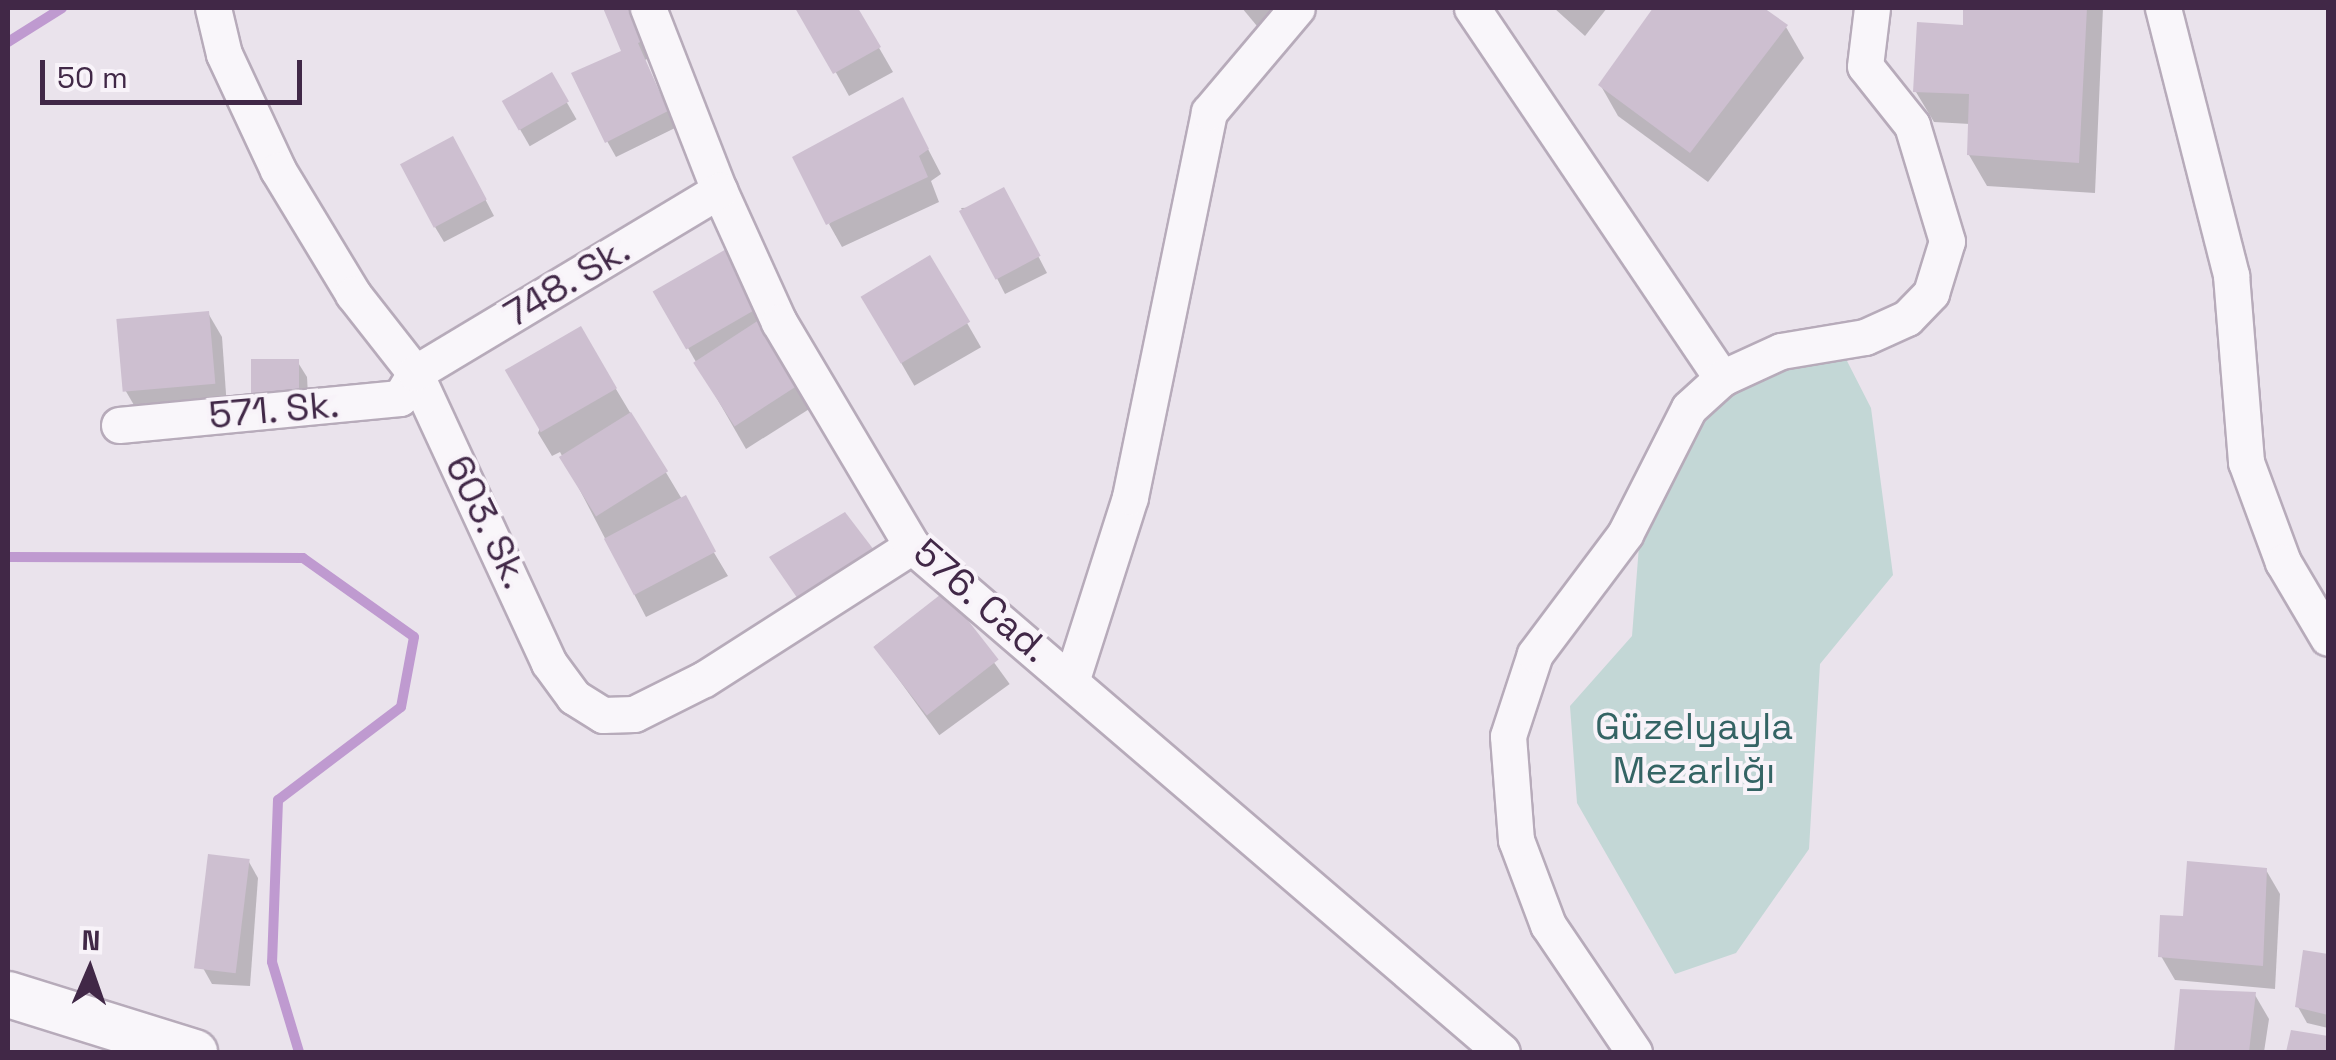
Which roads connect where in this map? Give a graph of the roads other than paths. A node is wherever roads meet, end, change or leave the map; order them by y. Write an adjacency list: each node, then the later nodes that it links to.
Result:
1 (213, 8): 8 (street, 603. Sk.)
2 (648, 8): 7 (street, 576. Cad.)
3 (1297, 8): 13 (street)
4 (1472, 8): 9 (street)
5 (1872, 8): 9 (street)
6 (2163, 8): 12 (street)
7 (719, 190): 8 (street, 748. Sk.); 11 (street, 576. Cad.)
8 (414, 373): 10 (street, 571. Sk.); 11 (street, 603. Sk.)
9 (1722, 378): 17 (street)
10 (119, 424)
11 (912, 546): 13 (street, 576. Cad.)
12 (2328, 638)
13 (1072, 680): 16 (street, 576. Cad.)
14 (8, 994): 15 (street)
15 (188, 1051)
16 (1502, 1052)
17 (1634, 1052)

